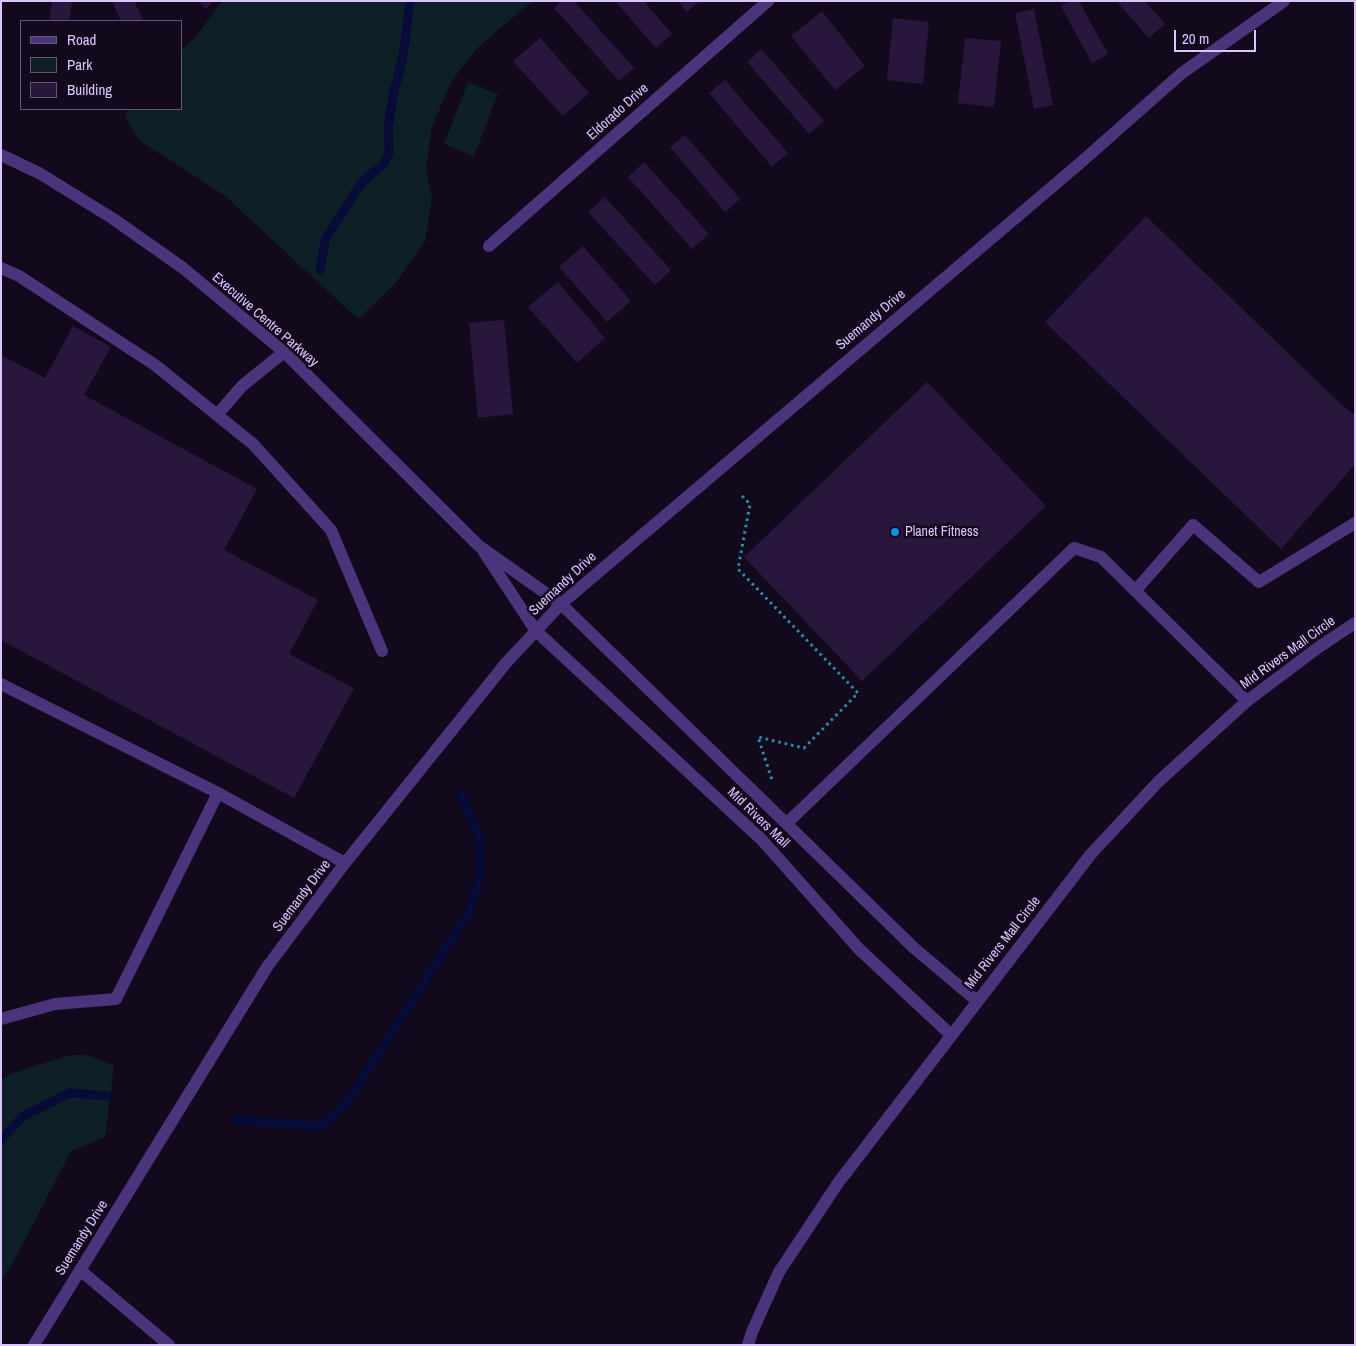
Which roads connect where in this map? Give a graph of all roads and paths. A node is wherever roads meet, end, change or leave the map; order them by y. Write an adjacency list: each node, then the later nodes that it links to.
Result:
1 (768, 1): 4 (street, Eldorado Drive)
2 (1284, 1): 12 (street, Suemandy Drive)
3 (1, 154): 6 (street, Executive Centre Parkway)
4 (490, 246)
5 (1, 268): 7 (street)
6 (284, 352): 7 (street); 10 (street, Executive Centre Parkway)
7 (217, 415): 15 (street)
8 (742, 496): 18 (path)
9 (1355, 523): 11 (street)
10 (479, 546): 12 (street, Executive Centre Parkway); 14 (street, Executive Centre Parkway)
11 (1135, 591): 17 (street); 20 (street)
12 (561, 604): 14 (street, Suemandy Drive); 20 (street, Mid Rivers Mall)
13 (1355, 623): 17 (street, Mid Rivers Mall Circle)
14 (536, 630): 21 (street, Suemandy Drive); 24 (street, Mid Rivers Mall)
15 (382, 651)
16 (1, 684): 19 (street)
17 (1247, 701): 22 (street, Mid Rivers Mall Circle)
18 (774, 784)
19 (218, 793): 21 (street); 23 (street)
20 (786, 823): 22 (street, Mid Rivers Mall)
21 (345, 863): 25 (street, Suemandy Drive)
22 (977, 1001): 24 (street, Mid Rivers Mall Circle)
23 (1, 1019)
24 (951, 1035): 28 (street, Mid Rivers Mall Circle)
25 (80, 1270): 26 (street, Suemandy Drive); 27 (street)
26 (34, 1345)
27 (169, 1345)
28 (748, 1345)

